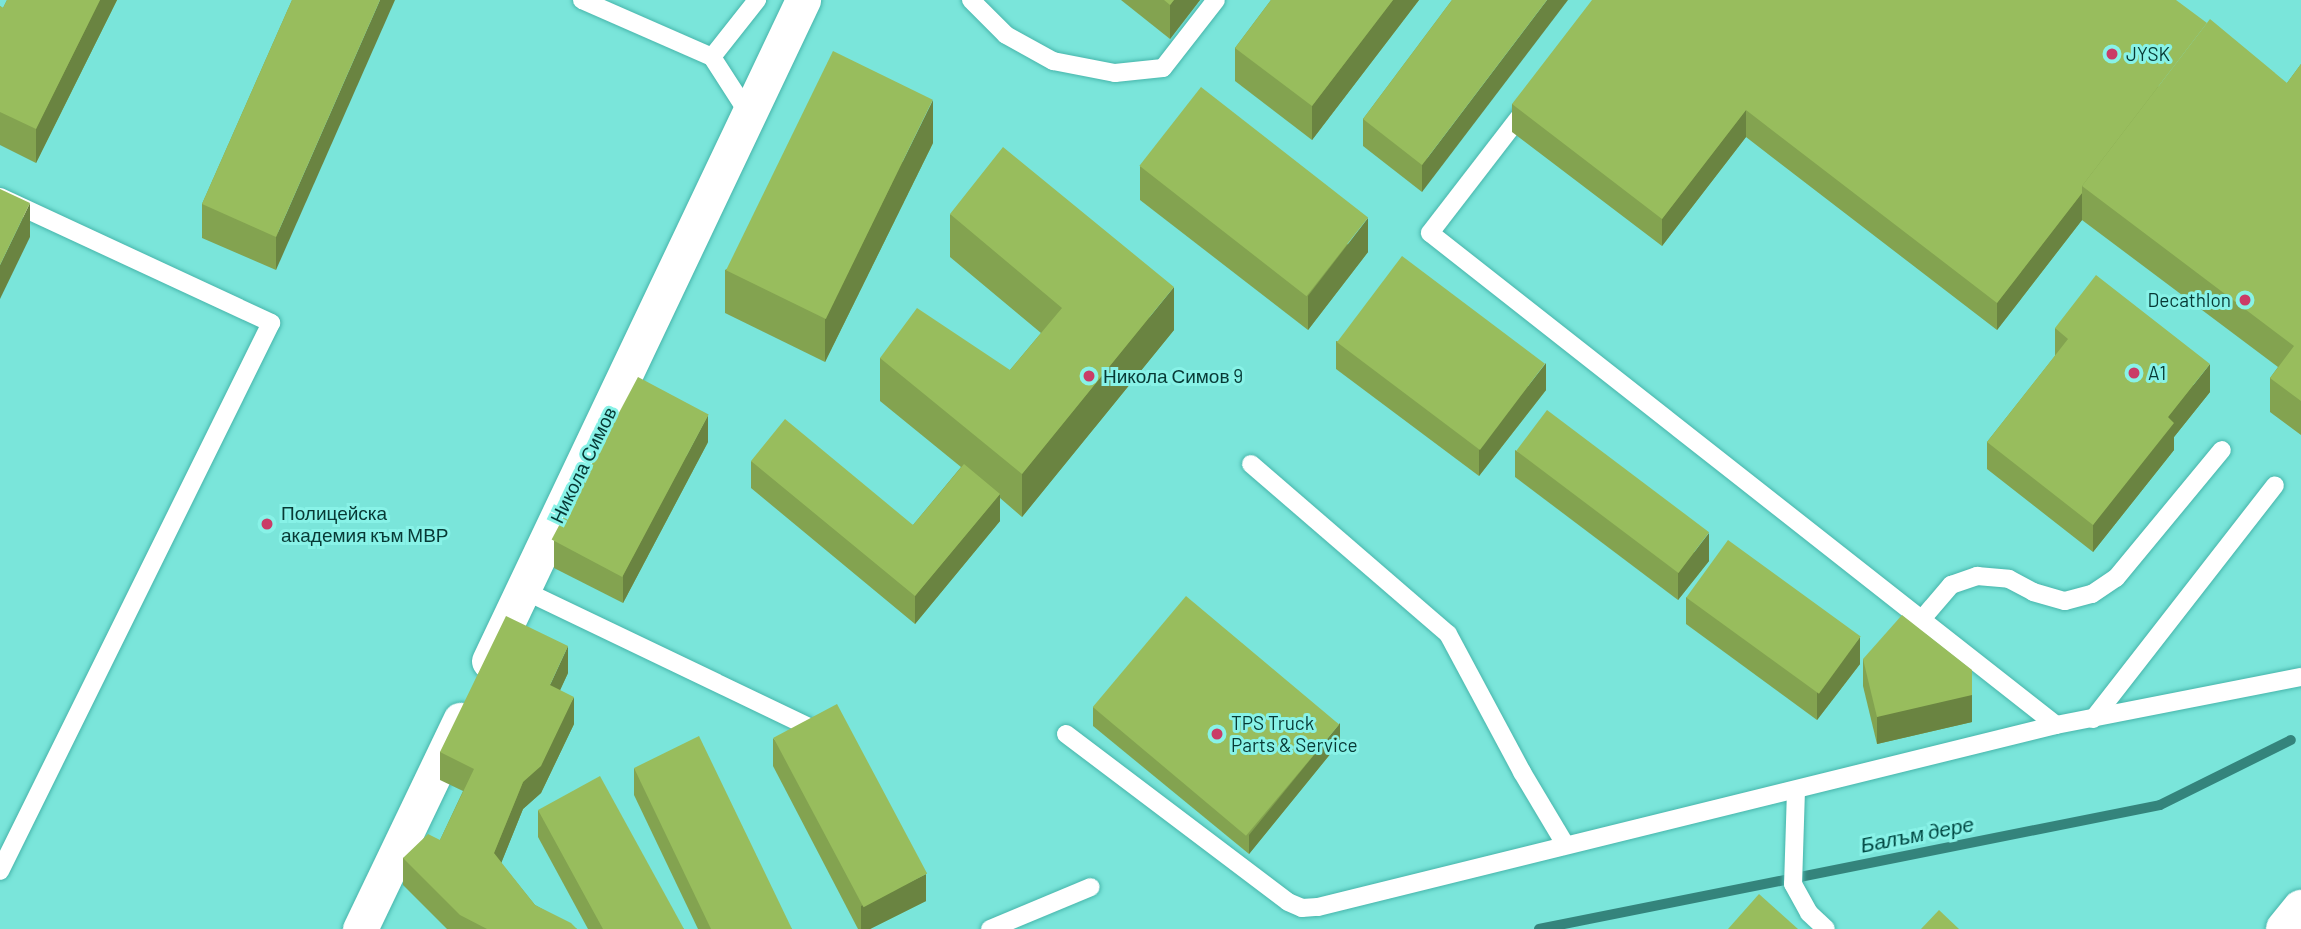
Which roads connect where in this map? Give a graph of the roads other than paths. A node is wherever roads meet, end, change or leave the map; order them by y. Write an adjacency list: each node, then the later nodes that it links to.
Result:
1 (582, 0): 6 (lane)
2 (757, 0): 6 (lane)
3 (803, 0): 8 (street, Никола Симов)
4 (971, 0): 5 (lane)
5 (1216, 0)
6 (712, 57): 8 (lane)
7 (1541, 89): 14 (lane)
8 (750, 116): 13 (street, Никола Симов)
9 (0, 197): 22 (lane)
10 (2222, 450): 14 (lane)
11 (1251, 464): 21 (lane)
12 (2275, 485): 16 (lane)
13 (523, 590): 18 (lane); 25 (street, Никола Симов)
14 (1922, 619): 17 (lane)
15 (2301, 677): 16 (lane)
16 (2093, 719): 17 (lane)
17 (2056, 724): 20 (lane)
18 (807, 726)
19 (1066, 734): 21 (lane)
20 (1796, 790): 21 (lane); 27 (lane)
21 (1565, 844)
22 (0, 871)
23 (1091, 887): 26 (lane)
24 (2301, 909): 28 (main road)
25 (360, 929)
26 (990, 929)
27 (1826, 929)
28 (2285, 929)

